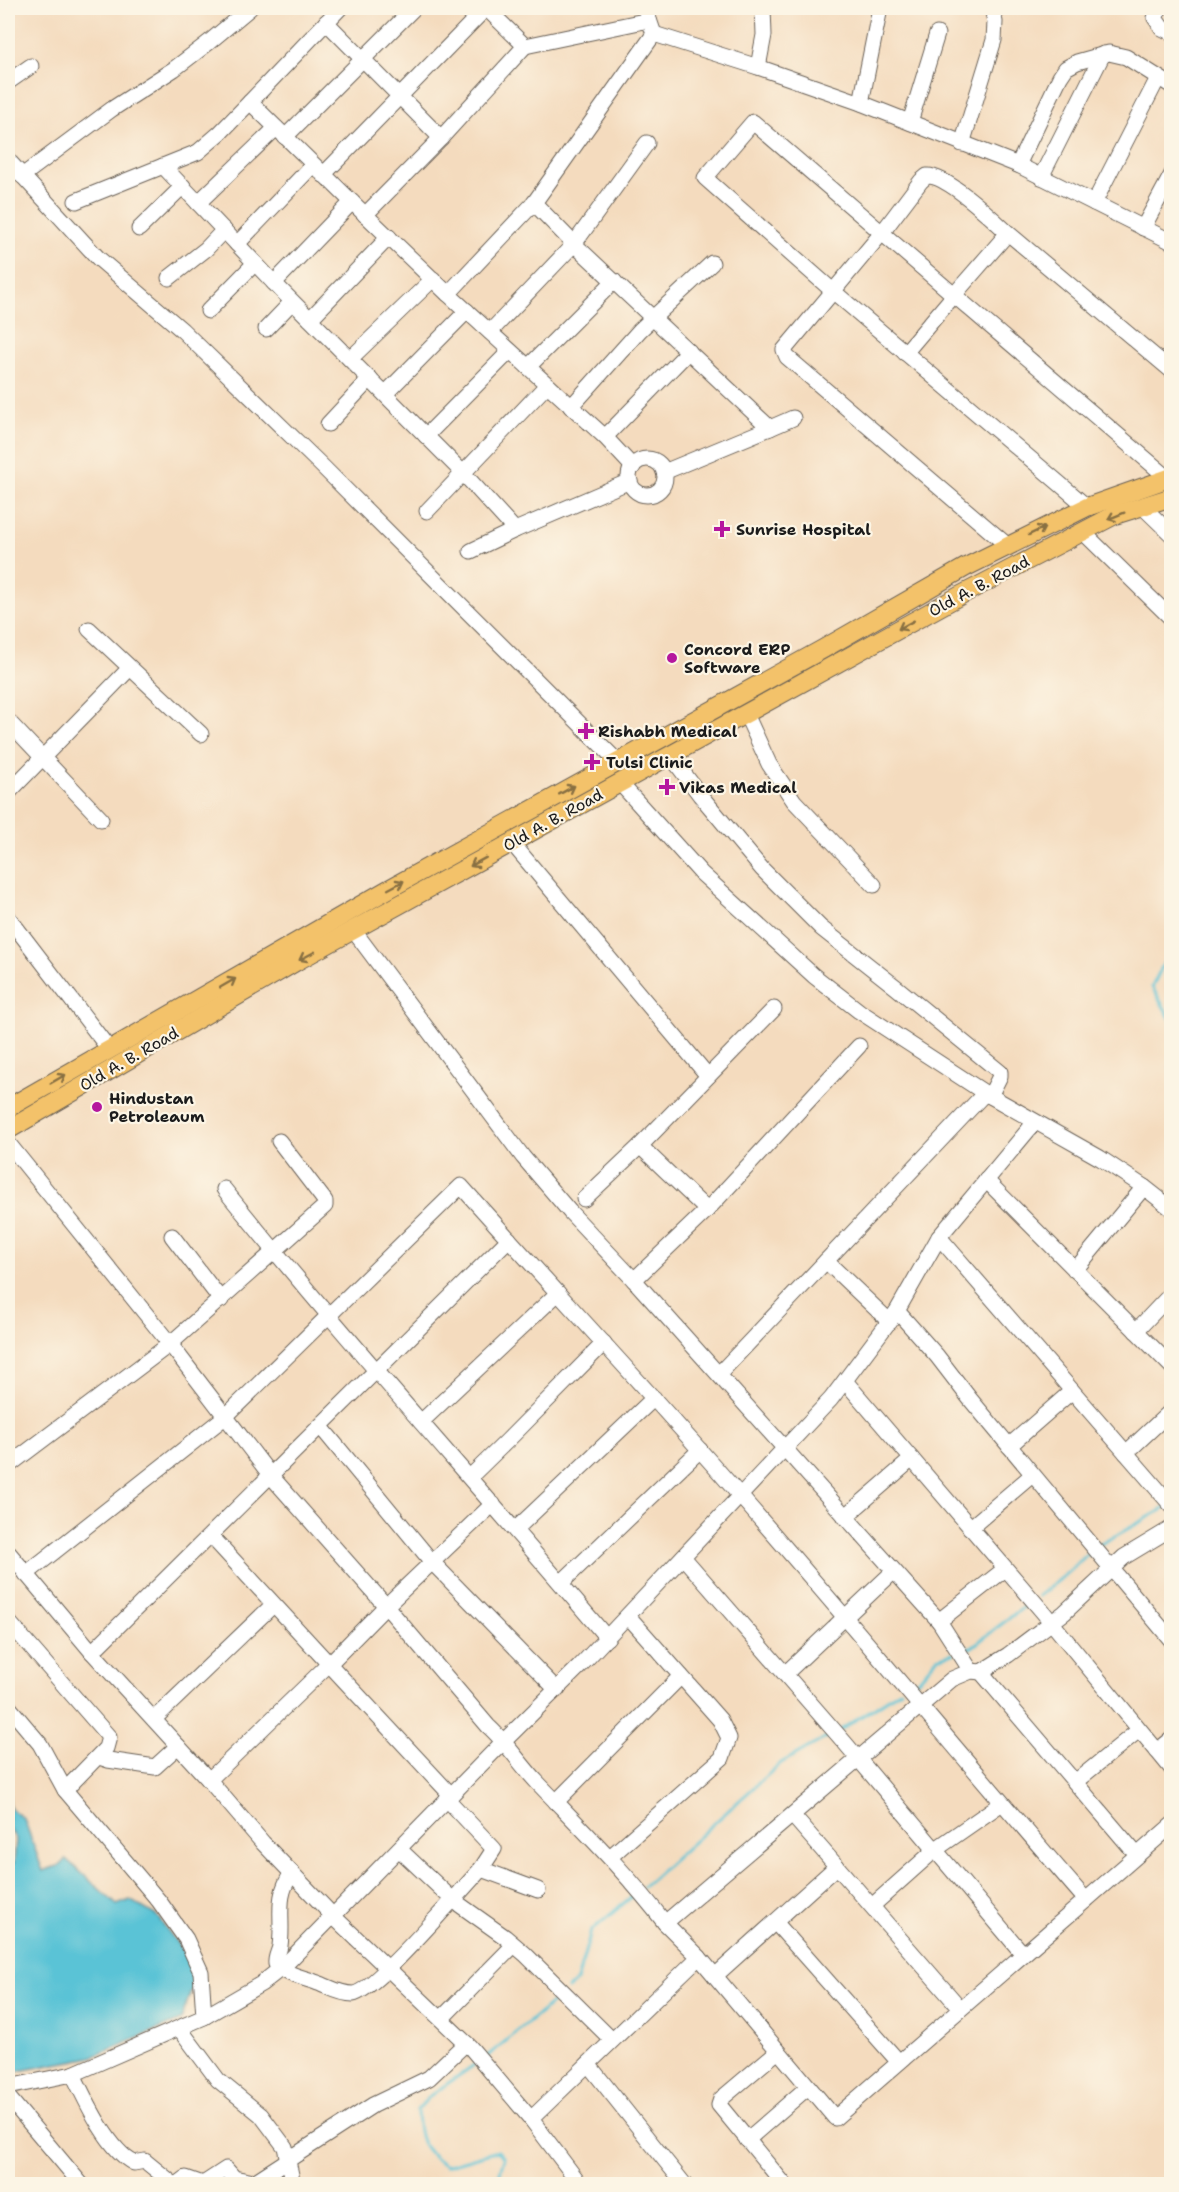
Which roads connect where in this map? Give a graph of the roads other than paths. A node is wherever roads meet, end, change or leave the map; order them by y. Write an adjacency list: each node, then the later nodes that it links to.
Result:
1 (250, 8): 34 (street)
2 (340, 8): 10 (street)
3 (414, 8): 15 (street)
4 (486, 8): 13 (street); 21 (street)
5 (763, 8): 17 (street)
6 (880, 8): 23 (street)
7 (992, 8): 28 (street)
8 (1160, 8): 11 (street)
9 (650, 21): 13 (street); 17 (street); 40 (street)
10 (326, 22): 15 (street); 22 (street)
11 (1172, 33)
12 (937, 34): 24 (street)
13 (525, 46): 26 (street)
14 (1102, 54): 18 (street); 30 (street); 35 (street)
15 (363, 59): 21 (street); 25 (street)
16 (31, 66): 19 (street)
17 (758, 67): 23 (street)
18 (1158, 78): 20 (street); 41 (street)
19 (8, 82)
20 (1172, 86)
21 (401, 97): 26 (street); 32 (street)
22 (250, 102): 25 (street); 31 (street)
23 (861, 103): 24 (street)
24 (910, 122): 28 (street)
25 (280, 132): 32 (street); 39 (street)
26 (441, 138): 42 (street)
27 (647, 143): 51 (street)
28 (962, 144): 30 (street)
29 (8, 160): 34 (street)
30 (1018, 165): 35 (street)
31 (163, 166): 36 (street); 37 (street)
32 (318, 170): 38 (street); 50 (street)
33 (1172, 174): 43 (street)
34 (22, 176): 106 (street)
35 (1041, 177): 41 (street)
36 (183, 186): 39 (street); 44 (street)
37 (76, 201)
38 (352, 202): 42 (street); 57 (street)
39 (198, 203): 45 (street)
40 (534, 203): 51 (street); 59 (street)
41 (1094, 203): 43 (street)
42 (365, 215): 48 (street)
43 (1143, 228): 49 (street)
44 (139, 229)
45 (224, 230): 50 (street); 54 (street)
46 (1008, 233): 47 (street); 60 (street); 73 (street)
47 (881, 234): 58 (street); 58 (street); 60 (street)
48 (389, 237): 55 (street); 65 (street)
49 (1172, 242)
50 (237, 244): 52 (street)
51 (574, 244): 56 (street); 67 (street)
52 (255, 263): 57 (street); 63 (street)
53 (712, 263): 64 (street)
54 (169, 278)
55 (433, 279): 59 (street); 71 (street)
56 (614, 281): 64 (street); 72 (street)
57 (273, 283): 61 (street)
58 (834, 292): 70 (street); 94 (street)
59 (448, 294): 62 (street)
60 (954, 295): 70 (street); 86 (street)
61 (292, 302): 65 (street); 66 (street)
62 (467, 311): 67 (street); 76 (street)
63 (208, 312)
64 (652, 318): 69 (street); 77 (street)
65 (310, 320): 71 (street)
66 (266, 329)
67 (490, 332): 68 (street)
68 (510, 351): 72 (street); 81 (street)
69 (689, 351): 80 (street); 82 (street)
70 (905, 352): 89 (street)
71 (350, 359): 74 (street)
72 (528, 367): 75 (street)
73 (1172, 371)
74 (370, 379): 76 (street); 79 (street)
75 (547, 385): 77 (street); 84 (street)
76 (385, 394): 81 (street)
77 (571, 407): 82 (street)
78 (793, 418): 80 (street)
79 (328, 424)
80 (770, 428): 83 (street)
81 (426, 436): 84 (street)
82 (605, 437): 85 (street)
83 (664, 472): 85 (street); 85 (street)
84 (463, 473): 90 (street); 91 (street)
85 (631, 474): 91 (street)
86 (1170, 478): 89 (main road, Old A. B. Road)
87 (1172, 497): 88 (main road, Old A. B. Road)
88 (1142, 506): 92 (main road, Old A. B. Road, one-way to 92); 93 (street)
89 (1087, 507): 94 (main road, Old A. B. Road, one-way to 89)
90 (428, 511)
91 (515, 530): 95 (street)
92 (1083, 532): 97 (main road, Old A. B. Road); 98 (street)
93 (1172, 535)
94 (1008, 546): 96 (main road, Old A. B. Road)
95 (471, 551)
96 (952, 575): 97 (main road); 106 (main road, Old A. B. Road)
97 (960, 595): 101 (main road, Old A. B. Road, one-way to 101)
98 (1172, 619)
99 (89, 629): 100 (street)
100 (130, 668): 103 (street); 105 (street)
101 (746, 714): 104 (main road, Old A. B. Road); 111 (street)
102 (8, 721): 105 (street)
103 (201, 734)
104 (670, 755): 107 (main road, Old A. B. Road); 118 (street)
105 (44, 757): 108 (street); 109 (street)
106 (618, 762): 116 (main road, Old A. B. Road, one-way to 106)
107 (620, 783): 110 (main road, Old A. B. Road); 118 (street)
108 (8, 793)
109 (101, 819)
110 (512, 843): 113 (main road, Old A. B. Road, one-way to 113); 117 (street)
111 (874, 885)
112 (8, 917): 116 (street)
113 (354, 931): 121 (main road, Old A. B. Road, one-way to 121); 137 (street)
114 (774, 1009): 117 (street)
115 (859, 1046): 130 (street)
116 (109, 1049): 119 (main road, Old A. B. Road, one-way to 116)
117 (708, 1076): 124 (street)
118 (987, 1094): 120 (street); 135 (street)
119 (8, 1108)
120 (1035, 1122): 125 (street); 126 (street)
121 (8, 1130)
122 (279, 1141): 134 (street)
123 (8, 1143): 145 (street)
124 (640, 1146): 128 (street); 130 (street)
125 (986, 1180): 132 (street); 136 (street)
126 (1144, 1187): 129 (street); 136 (street)
127 (224, 1189): 134 (street)
128 (584, 1199)
129 (1172, 1209)
130 (707, 1210): 137 (street)
131 (172, 1236): 140 (street)
132 (939, 1237): 142 (street); 150 (street)
133 (508, 1239): 138 (street); 141 (street); 147 (street)
134 (275, 1253): 140 (street); 141 (street)
135 (826, 1261): 142 (street); 148 (street)
136 (1075, 1270): 143 (street)
137 (634, 1280): 148 (street)
138 (558, 1293): 144 (street); 154 (street)
139 (1172, 1293): 143 (street)
140 (221, 1300): 145 (street)
141 (329, 1314): 147 (street); 153 (street)
142 (893, 1316): 149 (street); 156 (street)
143 (1136, 1331): 146 (street)
144 (604, 1343): 151 (street); 164 (street)
145 (170, 1344): 153 (street); 161 (street)
146 (1172, 1367)
147 (375, 1371): 154 (street); 155 (street)
148 (719, 1374): 157 (street)
149 (845, 1381): 157 (street); 160 (street)
150 (1072, 1391): 156 (street); 159 (street)
151 (654, 1398): 158 (street); 171 (street)
152 (1172, 1410): 159 (street)
153 (226, 1416): 163 (street); 179 (street)
154 (421, 1422): 164 (street)
155 (321, 1427): 163 (street); 175 (street)
156 (1009, 1446): 162 (street)
157 (785, 1447): 165 (street); 168 (street)
158 (700, 1450): 165 (street); 180 (street)
159 (1126, 1453): 166 (street)
160 (912, 1458): 168 (street); 169 (street)
161 (8, 1466)
162 (1032, 1475): 169 (street); 177 (street)
163 (271, 1476): 172 (street); 182 (street)
164 (470, 1477): 167 (street)
165 (741, 1496): 174 (street); 184 (street)
166 (1168, 1502)
167 (493, 1504): 171 (street); 175 (street)
168 (845, 1517): 178 (street)
169 (970, 1528): 176 (street)
170 (1172, 1528): 177 (street)
171 (515, 1530): 180 (street)
172 (211, 1536): 181 (street); 190 (street)
173 (8, 1552): 179 (street)
174 (683, 1557): 183 (street); 193 (street)
175 (432, 1562): 182 (street); 195 (street)
176 (1005, 1569): 185 (street); 187 (street)
177 (1111, 1569): 185 (street); 189 (street)
178 (894, 1571): 184 (street); 187 (street)
179 (26, 1574): 190 (street)
180 (561, 1583): 188 (street)
181 (273, 1605): 191 (street); 198 (street)
182 (386, 1606): 191 (street); 201 (street)
183 (628, 1616): 188 (street); 194 (street)
184 (846, 1617): 193 (street); 196 (street)
185 (1047, 1617): 192 (street); 199 (street)
186 (8, 1621): 204 (street)
187 (939, 1621): 192 (street)
188 (607, 1638): 195 (street)
189 (1172, 1641)
190 (92, 1652): 198 (street)
191 (330, 1664): 207 (street); 210 (street)
192 (976, 1671): 196 (street); 208 (street)
193 (785, 1674): 205 (street)
194 (681, 1676): 211 (street); 218 (street)
195 (557, 1690): 201 (street)
196 (916, 1699): 205 (street); 212 (street)
197 (8, 1706): 209 (street)
198 (154, 1719): 202 (street)
199 (1139, 1730): 203 (street); 208 (street)
200 (1172, 1739): 203 (street)
201 (504, 1741): 210 (street); 211 (street)
202 (178, 1746): 204 (street); 207 (street)
203 (1157, 1751): 206 (street)
204 (99, 1757): 209 (street)
205 (858, 1759): 213 (street); 215 (street)
206 (1172, 1769)
207 (209, 1780): 221 (street)
208 (1076, 1782): 217 (street)
209 (65, 1790): 236 (street)
210 (449, 1797): 216 (street); 220 (street)
211 (556, 1802): 218 (street)
212 (1002, 1803): 215 (street); 224 (street)
213 (793, 1816): 219 (street); 228 (street)
214 (1172, 1825): 217 (street)
215 (936, 1848): 225 (street); 230 (street)
216 (399, 1849): 223 (street); 226 (street)
217 (1137, 1855): 224 (street)
218 (610, 1857): 228 (street)
219 (837, 1866): 225 (street); 227 (street)
220 (481, 1869): 222 (street); 223 (street)
221 (292, 1873): 226 (street); 232 (street)
222 (538, 1890)
223 (453, 1900): 229 (street); 233 (street)
224 (1086, 1900): 230 (street)
225 (872, 1906): 235 (street)
226 (333, 1916): 232 (street); 233 (street)
227 (776, 1922): 234 (street); 242 (street)
228 (665, 1923): 231 (street)
229 (514, 1945): 237 (street); 239 (street)
230 (1023, 1954): 235 (street)
231 (699, 1957): 234 (street); 239 (street)
232 (281, 1968): 233 (street); 236 (street)
233 (387, 1968): 237 (street)
234 (715, 1976): 241 (street)
235 (960, 2008): 242 (street)
236 (204, 2017): 238 (street)
237 (441, 2019): 240 (street)
238 (180, 2029): 244 (street); 250 (street)
239 (612, 2040): 243 (street)
240 (468, 2045): 248 (street); 250 (street)
241 (778, 2051): 246 (street); 249 (street)
242 (898, 2061): 246 (street)
243 (588, 2064): 248 (street); 255 (street)
244 (73, 2074): 245 (street); 252 (street)
245 (8, 2087)
246 (808, 2087): 249 (street)
247 (8, 2097): 251 (street)
248 (531, 2119): 254 (street)
249 (747, 2140): 256 (street)
250 (289, 2161): 252 (street); 253 (street)
251 (81, 2184)
252 (177, 2184)
253 (293, 2184)
254 (580, 2184)
255 (684, 2184)
256 (784, 2184)

